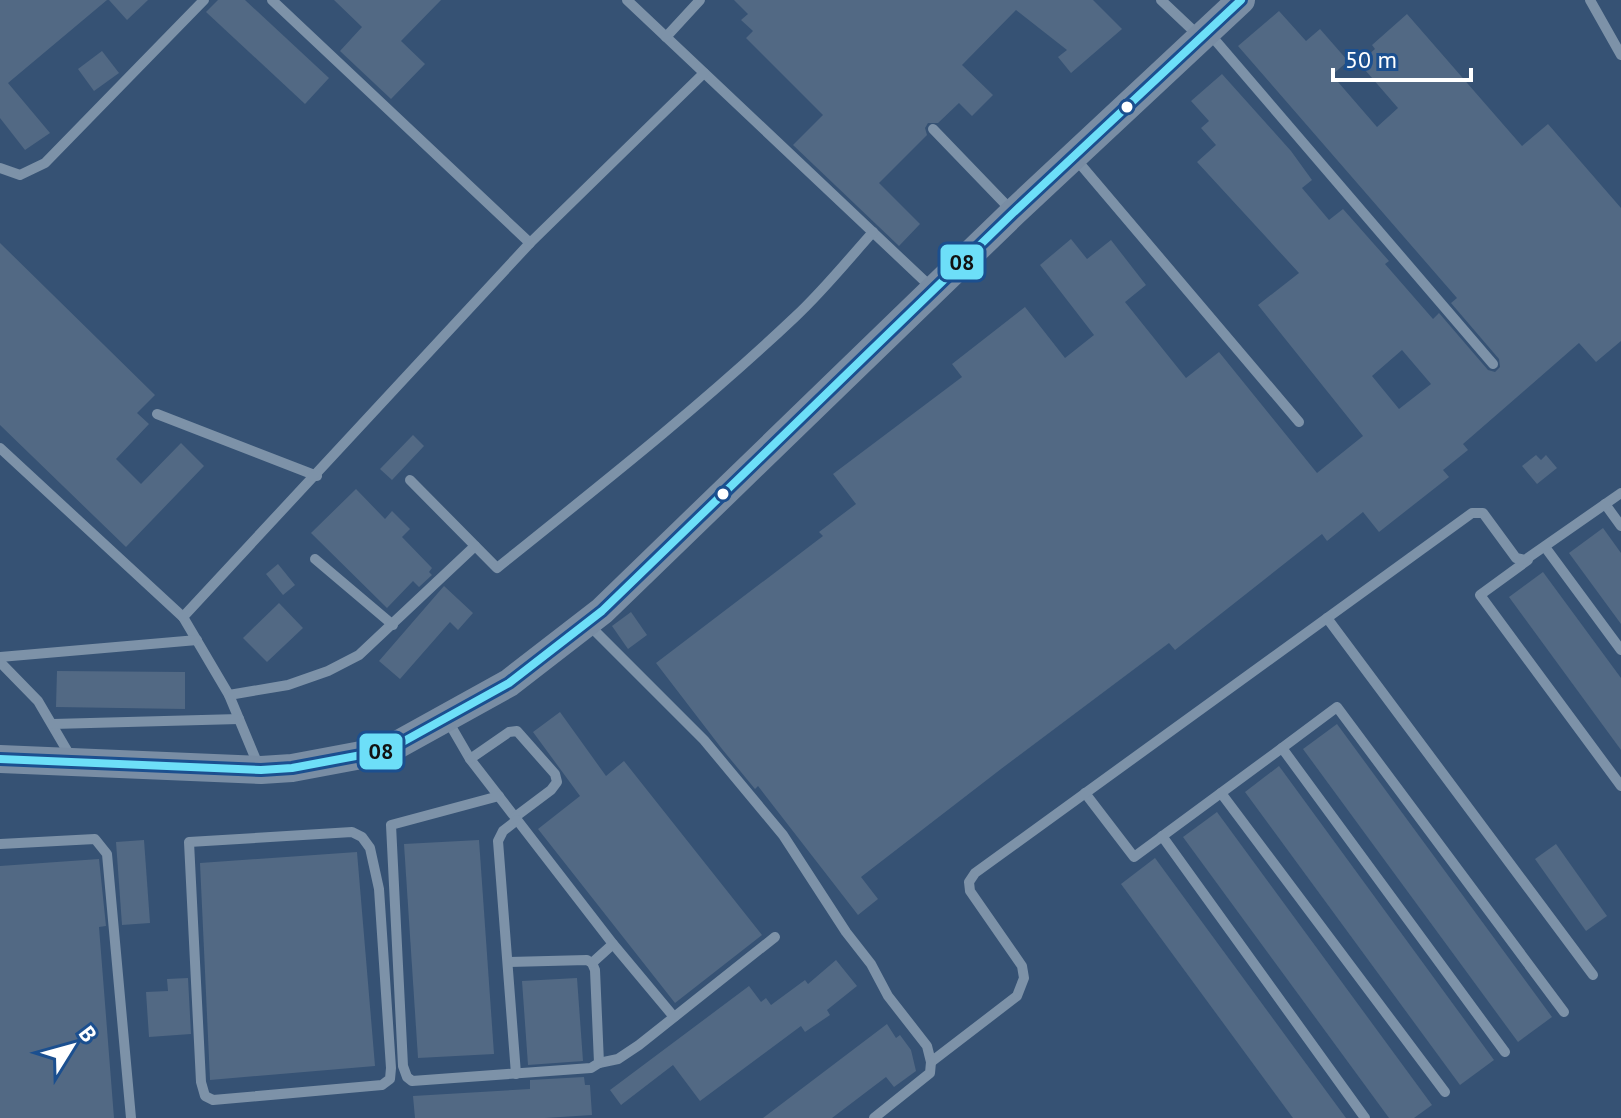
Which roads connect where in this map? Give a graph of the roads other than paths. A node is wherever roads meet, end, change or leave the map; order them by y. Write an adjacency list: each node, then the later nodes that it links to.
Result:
1 (204, 0): 14 (lane)
2 (272, 0): 17 (lane)
3 (627, 0): 9 (lane)
4 (700, 0): 9 (lane)
5 (1161, 0): 8 (lane)
6 (1241, 0): 8 (main road)
7 (1590, 0): 10 (lane)
8 (1204, 35): 13 (main road); 19 (lane)
9 (666, 37): 11 (lane)
10 (1621, 55)
11 (704, 73): 16 (lane); 17 (lane)
12 (933, 129): 15 (lane)
13 (1074, 156): 15 (main road); 21 (lane)
14 (0, 168)
15 (1013, 213): 18 (main road)
16 (873, 232): 18 (lane); 28 (lane)
17 (530, 243): 23 (lane)
18 (935, 291): 34 (main road)
19 (1493, 364)
20 (157, 414): 23 (lane)
21 (1299, 422)
22 (0, 448): 32 (lane)
23 (317, 476): 32 (lane)
24 (410, 480): 28 (lane)
25 (1621, 493): 26 (lane)
26 (1605, 504): 27 (lane); 29 (lane)
27 (1621, 526)
28 (475, 546): 35 (lane)
29 (1545, 547): 30 (lane); 37 (lane)
30 (1530, 558): 33 (lane); 48 (lane)
31 (315, 559): 35 (lane)
32 (183, 617): 36 (lane)
33 (1327, 618): 49 (lane); 60 (lane)
34 (586, 622): 47 (main road); 64 (lane)
35 (393, 625): 39 (lane)
36 (197, 640): 38 (lane); 39 (lane)
37 (1621, 650)
38 (0, 660): 41 (lane)
39 (229, 695): 40 (lane)
40 (239, 719): 41 (lane); 47 (lane)
41 (53, 724): 46 (lane)
42 (452, 728): 45 (lane)
43 (1282, 748): 50 (lane); 61 (lane); 63 (lane)
44 (0, 759): 46 (main road)
45 (470, 759): 51 (lane); 52 (lane)
46 (75, 764): 47 (main road)
47 (261, 770)
48 (1621, 786)
49 (1085, 793): 53 (lane); 64 (lane)
50 (1221, 793): 53 (lane); 67 (lane)
51 (499, 796): 52 (lane); 66 (lane)
52 (516, 818): 57 (lane); 58 (lane)
53 (1162, 836): 70 (lane)
54 (189, 842): 54 (lane)
55 (0, 844): 68 (lane)
56 (775, 937): 62 (lane)
57 (613, 944): 59 (lane); 62 (lane)
58 (509, 962): 59 (lane); 66 (lane)
59 (592, 963): 65 (lane)
60 (1593, 975)
61 (1564, 1012)
62 (674, 1017): 65 (lane)
63 (1505, 1052)
64 (931, 1062): 69 (lane)
65 (599, 1063): 66 (lane)
66 (516, 1074)
67 (1445, 1092)
68 (131, 1118)
69 (874, 1118)
70 (1365, 1118)

